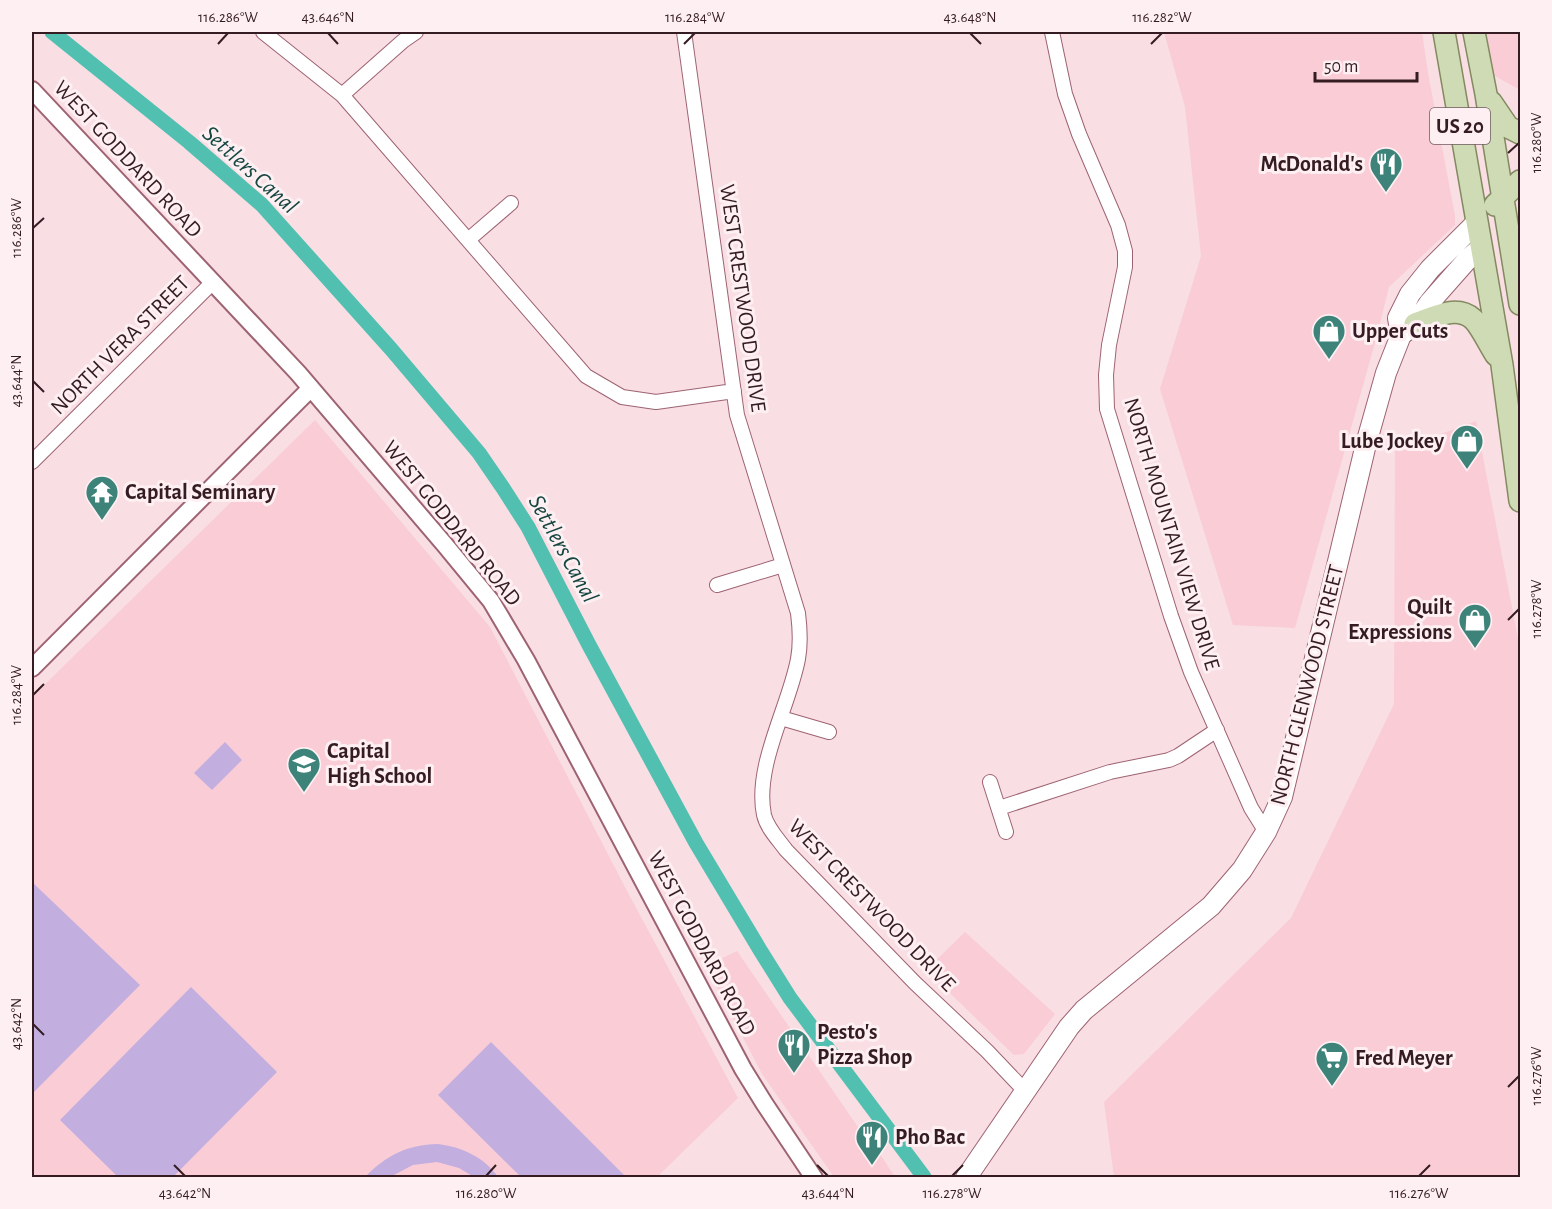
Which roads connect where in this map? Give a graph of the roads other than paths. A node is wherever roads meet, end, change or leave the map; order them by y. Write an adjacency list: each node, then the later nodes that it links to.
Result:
1 (263, 32): 8 (street)
2 (416, 32): 8 (street)
3 (684, 32): 23 (street, WEST CRESTWOOD DRIVE)
4 (1052, 32): 30 (street, NORTH MOUNTAIN VIEW DRIVE)
5 (1444, 32): 15 (main road, US 20)
6 (1474, 32): 9 (main road, US 20)
7 (32, 92): 18 (street, WEST GODDARD ROAD)
8 (342, 94): 16 (street)
9 (1486, 94): 10 (main road); 12 (main road, US 20)
10 (1521, 133)
11 (1521, 181): 12 (main road, NORTH GLENWOOD STREET)
12 (1503, 198): 14 (main road, US 20); 15 (main road, NORTH GLENWOOD STREET)
13 (511, 203): 16 (street)
14 (1514, 218): 17 (main road, NORTH GLENWOOD STREET); 19 (main road, US 20)
15 (1477, 222): 17 (main road, US 20); 20 (main road, NORTH GLENWOOD STREET)
16 (468, 240): 23 (street)
17 (1481, 248): 20 (main road, NORTH GLENWOOD STREET); 21 (main road, US 20)
18 (213, 282): 22 (street, WEST GODDARD ROAD); 24 (street, NORTH VERA STREET)
19 (1521, 304)
20 (1408, 330): 21 (main road); 35 (main road, NORTH GLENWOOD STREET)
21 (1502, 365): 25 (main road, US 20)
22 (311, 388): 28 (street); 37 (street, WEST GODDARD ROAD)
23 (734, 391): 26 (street, WEST CRESTWOOD DRIVE)
24 (32, 462)
25 (1521, 501)
26 (783, 565): 27 (street); 29 (street, WEST CRESTWOOD DRIVE)
27 (717, 585)
28 (32, 668)
29 (781, 718): 31 (street); 36 (street, WEST CRESTWOOD DRIVE)
30 (1217, 730): 33 (street); 35 (street, NORTH MOUNTAIN VIEW DRIVE)
31 (829, 732)
32 (990, 782): 33 (street)
33 (999, 808): 34 (street)
34 (1006, 832)
35 (1266, 832): 36 (main road, NORTH GLENWOOD STREET)
36 (1025, 1091): 38 (main road, NORTH GLENWOOD STREET)
37 (814, 1178)
38 (966, 1178)

